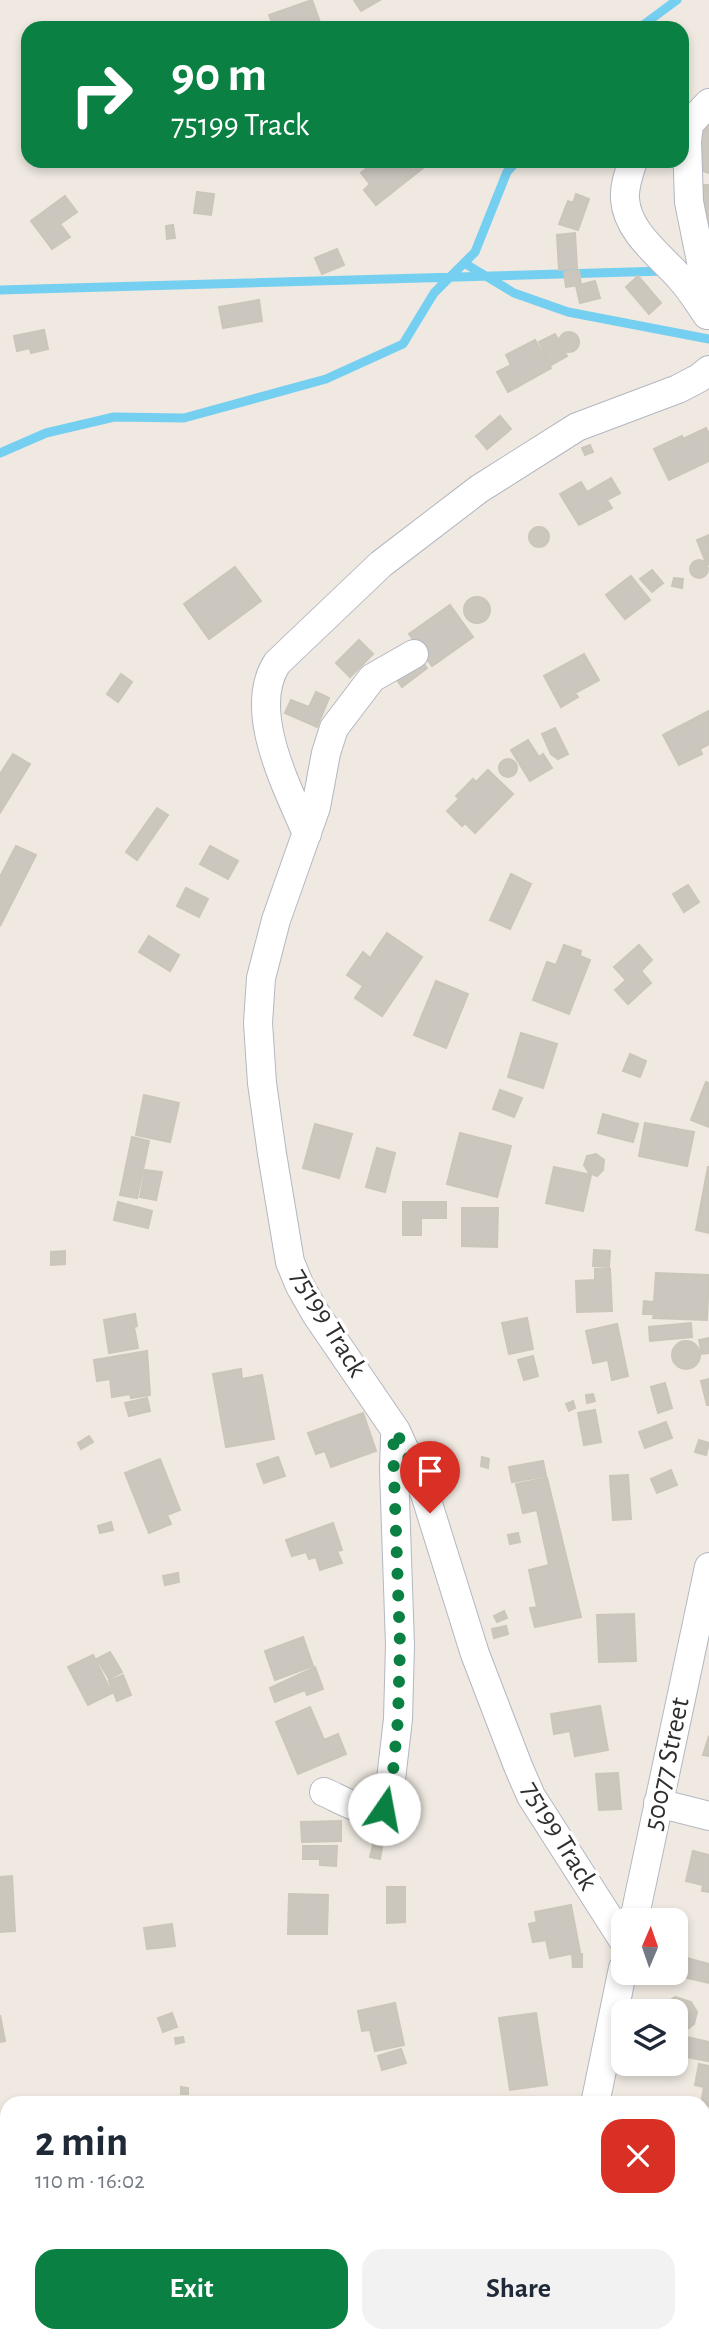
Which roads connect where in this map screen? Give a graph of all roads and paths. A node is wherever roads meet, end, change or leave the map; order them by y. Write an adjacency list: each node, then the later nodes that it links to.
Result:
1 (709, 103): 2 (street)
2 (689, 124)
3 (631, 168): 6 (street)
4 (687, 168): 5 (street)
5 (709, 301)
6 (709, 318)
7 (709, 370): 9 (street)
8 (414, 654): 9 (street, 75199 Track)
9 (307, 834): 10 (street, 75199 Track)
10 (396, 1431): 12 (street); 16 (street, 75199 Track)
11 (709, 1567): 13 (street, 50077 Street)
12 (324, 1792)
13 (658, 1803): 14 (street); 15 (street, 50077 Street)
14 (709, 1816)
15 (636, 1908)
16 (611, 1921)
17 (620, 1985): 18 (street)
18 (597, 2096)

